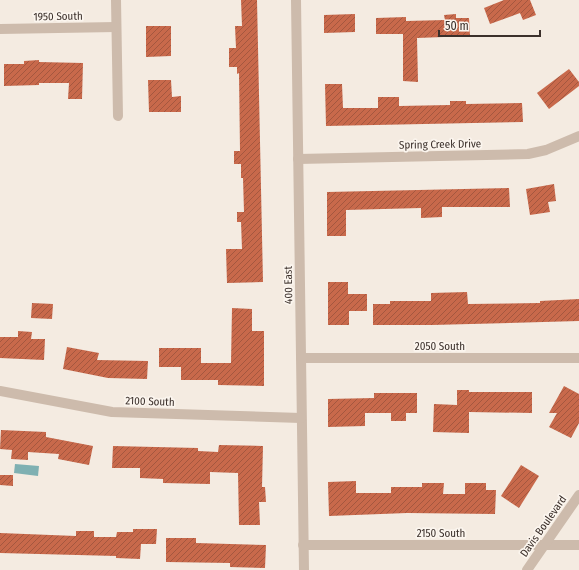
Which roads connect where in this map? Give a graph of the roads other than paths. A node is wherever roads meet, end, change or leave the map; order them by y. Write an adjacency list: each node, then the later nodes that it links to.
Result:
1 (116, 0): 3 (street)
2 (296, 0): 7 (street, 400 East)
3 (116, 27): 4 (street, 1950 South); 5 (street)
4 (0, 29)
5 (118, 116)
6 (579, 136): 7 (street, Spring Creek Drive)
7 (298, 159): 8 (street, 400 East)
8 (300, 358): 9 (street, 2050 South); 11 (street, 400 East)
9 (579, 358)
10 (0, 391): 11 (street, 2100 South)
11 (301, 418): 14 (street, 400 East)
12 (579, 495): 15 (street, Davis Boulevard)
13 (579, 544): 15 (street, 2150 South)
14 (303, 545): 15 (street, 2150 South); 16 (street, 400 East)
15 (545, 545): 17 (street, Davis Boulevard)
16 (304, 570)
17 (527, 570)

